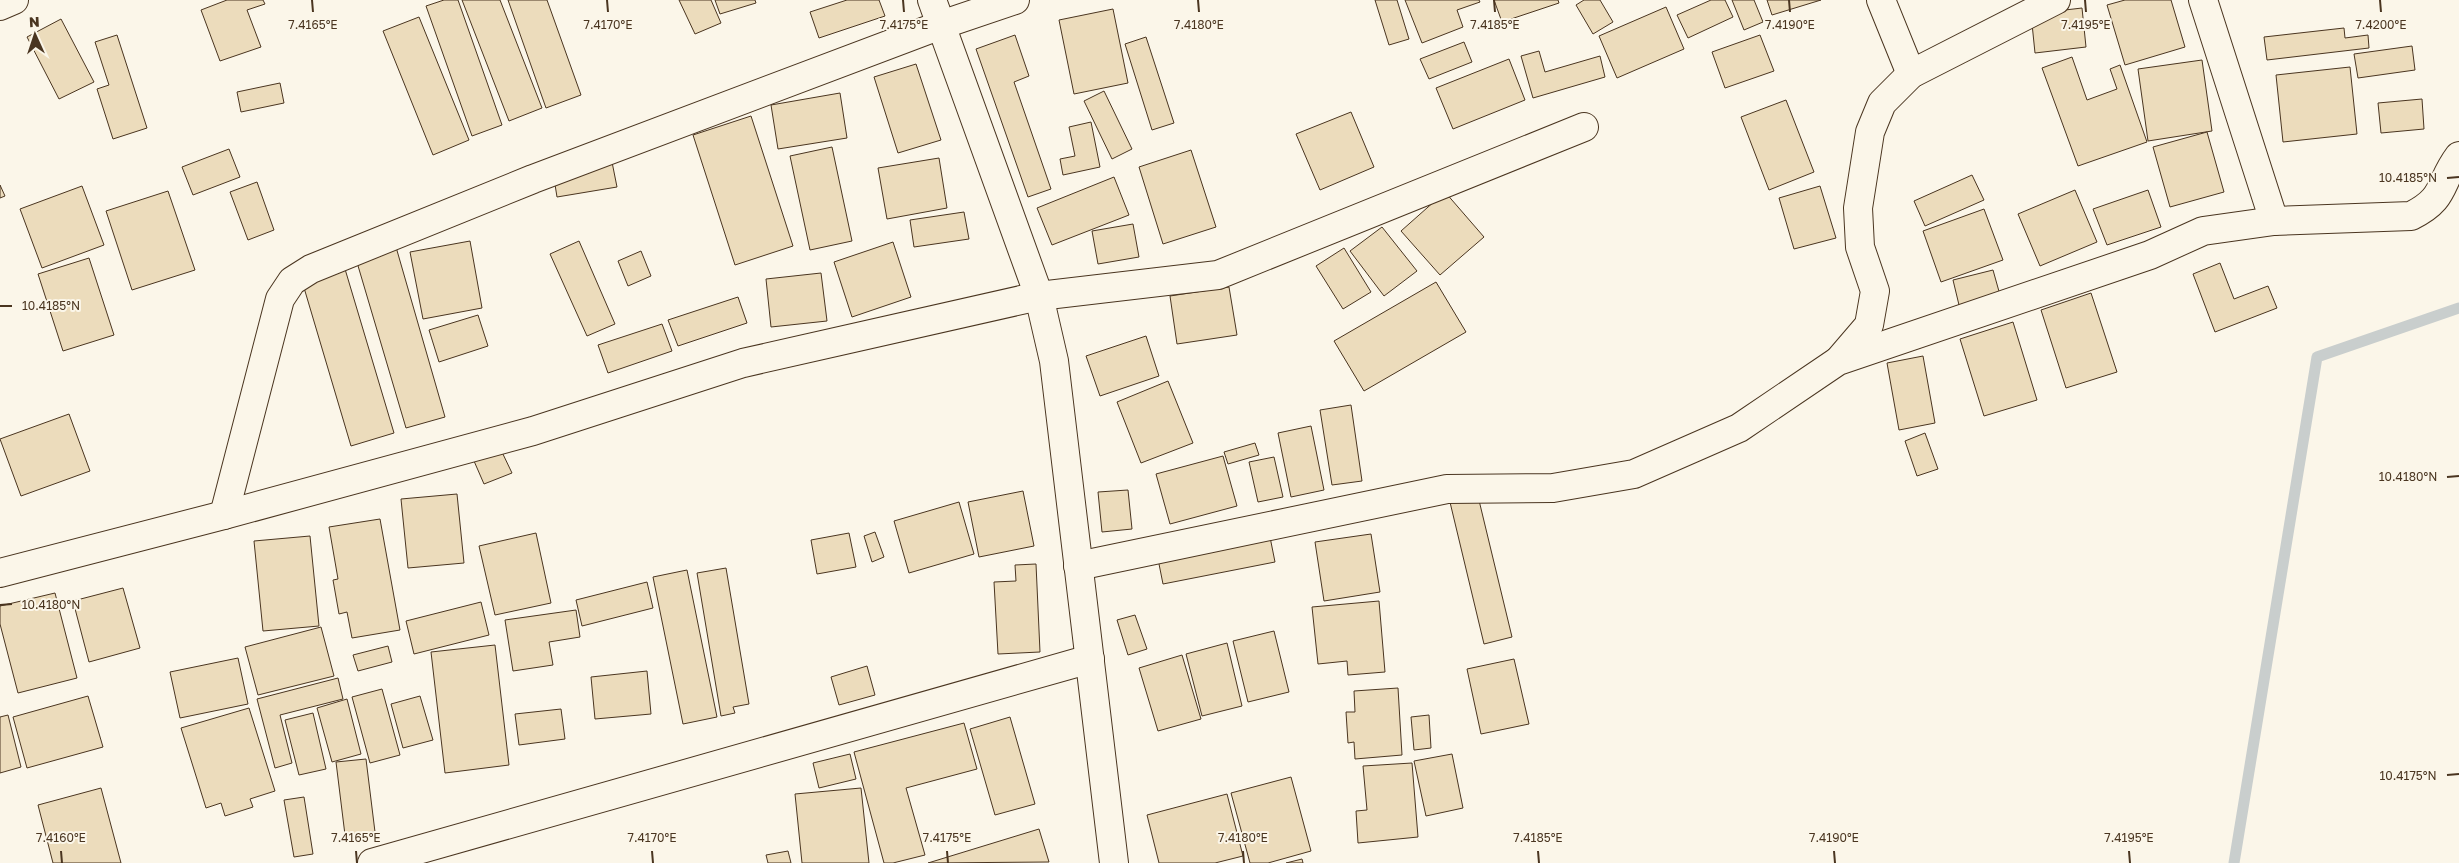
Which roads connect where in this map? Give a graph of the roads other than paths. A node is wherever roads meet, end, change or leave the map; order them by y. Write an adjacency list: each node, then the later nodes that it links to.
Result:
1 (14, 0): 6 (street)
2 (1015, 0): 7 (street)
3 (1881, 0): 8 (street)
4 (2056, 0): 8 (street)
5 (2203, 0): 11 (street)
6 (0, 6)
7 (937, 12): 12 (street); 14 (street)
8 (1912, 74): 13 (street)
9 (1584, 127): 12 (street)
10 (2459, 156): 11 (street)
11 (2274, 221): 13 (street)
12 (1039, 296): 14 (street); 15 (street)
13 (1838, 361): 15 (street)
14 (224, 516): 16 (street)
15 (1078, 566): 17 (street)
16 (0, 573)
17 (1090, 659): 18 (street); 19 (street)
18 (372, 863)
19 (1114, 863)

